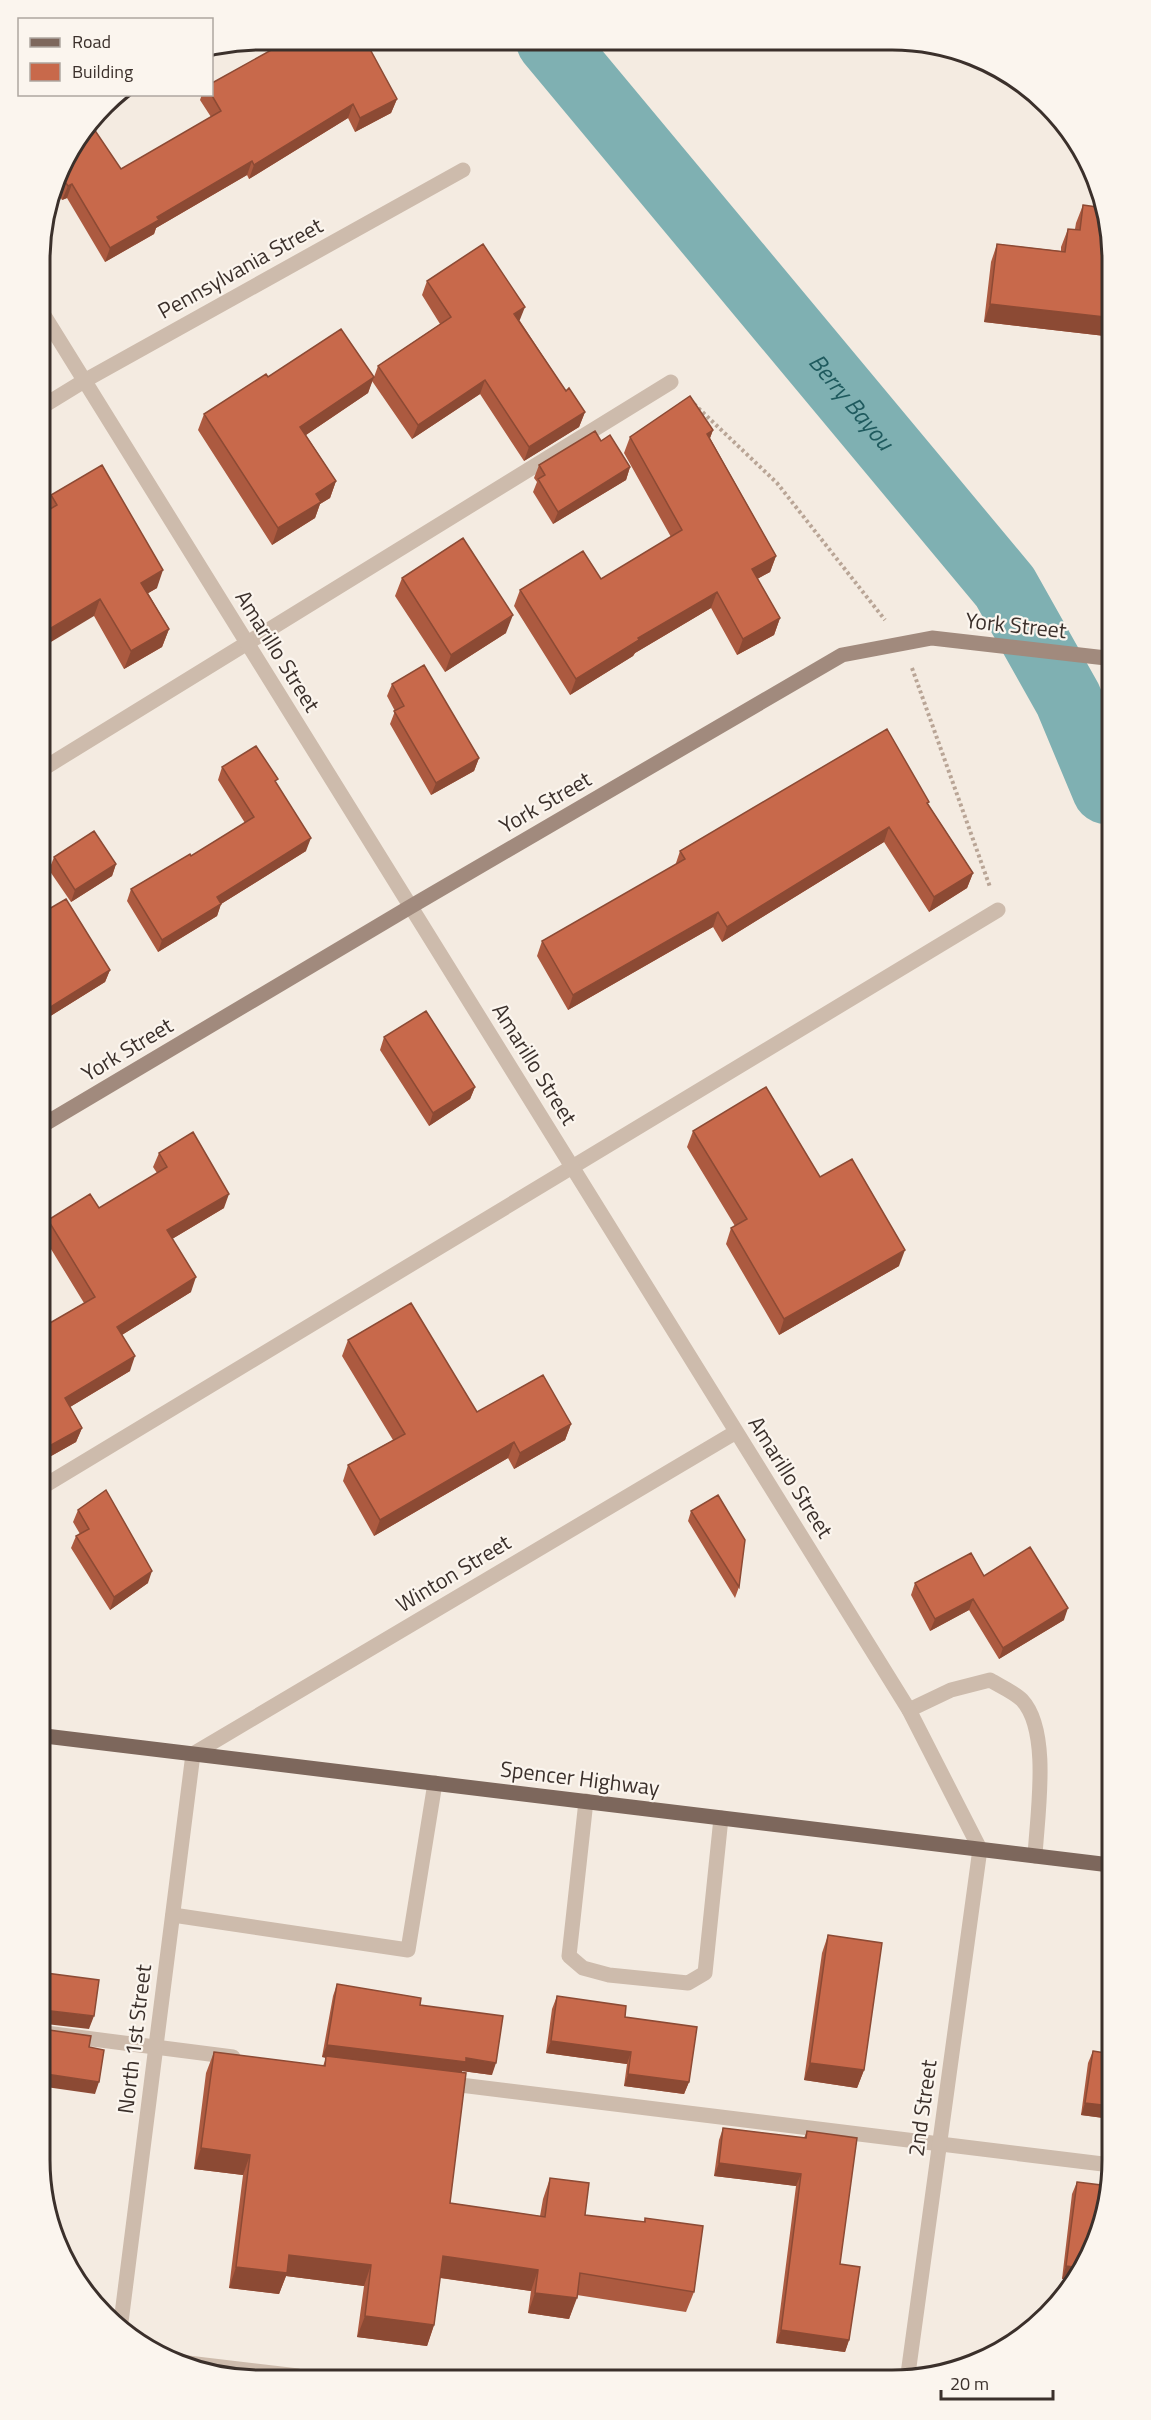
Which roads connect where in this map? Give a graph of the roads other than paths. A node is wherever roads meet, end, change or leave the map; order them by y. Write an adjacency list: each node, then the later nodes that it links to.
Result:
1 (463, 170): 3 (street, Pennsylvania Street)
2 (50, 325): 3 (street, Amarillo Street)
3 (84, 381): 5 (street, Pennsylvania Street); 6 (street, Amarillo Street)
4 (671, 382): 6 (street)
5 (50, 402)
6 (247, 643): 8 (street); 9 (street, Amarillo Street)
7 (1102, 658): 9 (street, York Street)
8 (50, 764)
9 (410, 907): 11 (street, York Street); 12 (street, Amarillo Street)
10 (998, 910): 12 (street)
11 (50, 1121)
12 (572, 1167): 13 (street, Amarillo Street); 14 (street)
13 (736, 1432): 15 (street, Amarillo Street); 17 (street, Winton Street)
14 (50, 1482)
15 (909, 1710): 21 (street, Amarillo Street); 22 (street)
16 (50, 1737): 17 (main road, Spencer Highway)
17 (193, 1754): 18 (main road, Spencer Highway); 24 (street, North 1st Street)
18 (435, 1783): 19 (main road, Spencer Highway); 24 (street)
19 (586, 1802): 20 (main road, Spencer Highway); 20 (street)
20 (721, 1818): 21 (main road, Spencer Highway)
21 (980, 1849): 22 (main road, Spencer Highway); 29 (street, 2nd Street)
22 (1035, 1856): 23 (main road, Spencer Highway)
23 (1101, 1864)
24 (173, 1915): 26 (street, North 1st Street)
25 (50, 2034): 26 (street)
26 (156, 2047): 27 (street); 31 (street, North 1st Street)
27 (251, 2059)
28 (429, 2081): 29 (street)
29 (939, 2144): 30 (street); 34 (street, 2nd Street)
30 (1101, 2164)
31 (121, 2318)
32 (225, 2367): 33 (street)
33 (247, 2370)
34 (909, 2370)

